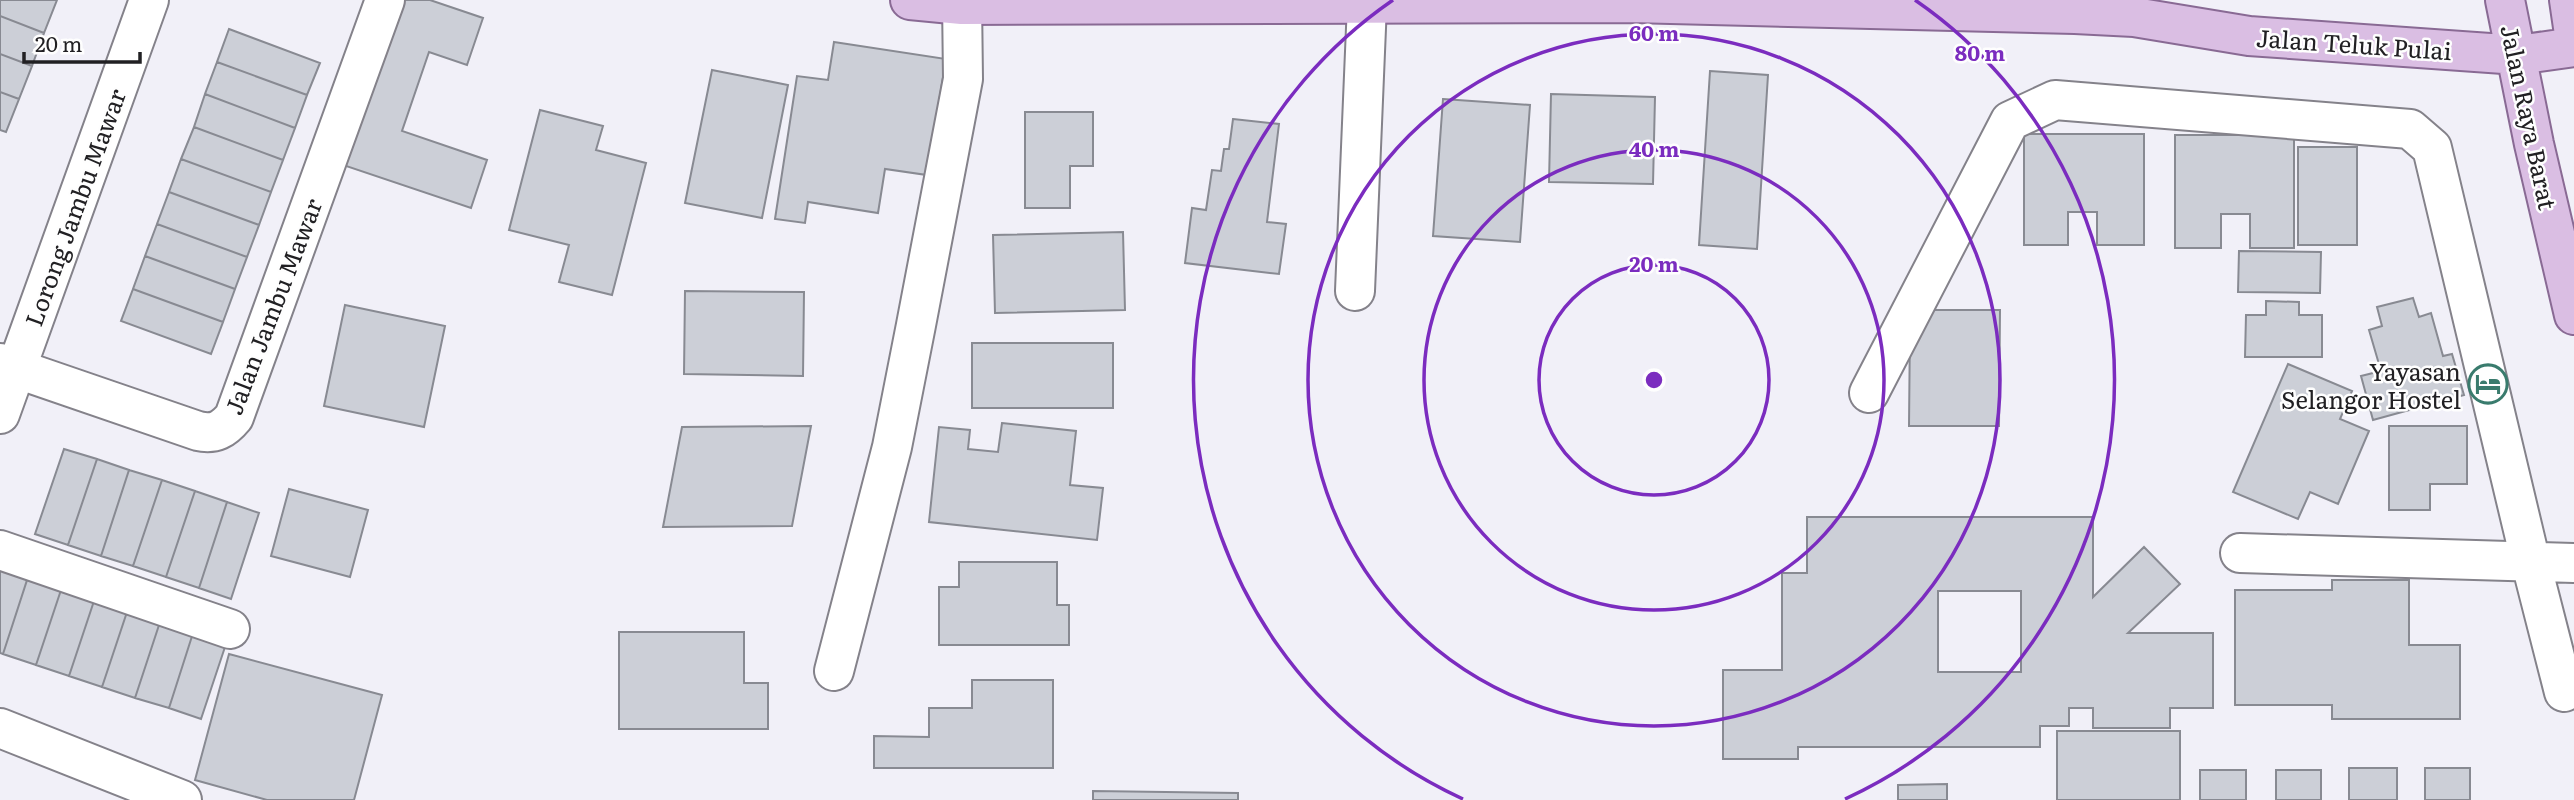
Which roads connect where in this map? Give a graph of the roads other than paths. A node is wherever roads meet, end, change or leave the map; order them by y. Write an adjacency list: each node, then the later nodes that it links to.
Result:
1 (149, 0): 19 (street, Lorong Jambu Mawar)
2 (385, 0): 19 (street, Jalan Jambu Mawar)
3 (910, 0): 9 (main road, Jalan Teluk Pulai)
4 (2209, 0): 13 (main road, Jalan Teluk Pulai)
5 (2505, 0): 16 (main road, Jalan Raya Barat)
6 (2569, 0): 14 (main road)
7 (1307, 1): 9 (main road, Jalan Teluk Pulai); 10 (main road, Jalan Teluk Pulai)
8 (1631, 1): 10 (main road, Jalan Teluk Pulai); 11 (main road, Jalan Teluk Pulai)
9 (962, 2): 27 (street)
10 (1367, 4): 17 (street)
11 (1985, 6): 12 (main road, Jalan Teluk Pulai)
12 (2083, 7): 13 (main road, Jalan Teluk Pulai)
13 (2134, 17): 16 (main road, Jalan Teluk Pulai)
14 (2574, 34)
15 (2574, 47): 16 (main road, Jalan Teluk Pulai)
16 (2518, 55): 18 (main road, Jalan Raya Barat)
17 (1355, 291)
18 (2574, 315)
19 (8, 365): 21 (street, Lorong Jambu Mawar)
20 (1868, 393): 24 (street)
21 (0, 414)
22 (0, 550): 26 (street)
23 (2240, 553): 24 (street)
24 (2530, 562): 25 (street); 28 (street)
25 (2574, 563)
26 (230, 629)
27 (834, 671)
28 (2564, 692)
29 (0, 728): 30 (street)
30 (182, 800)

